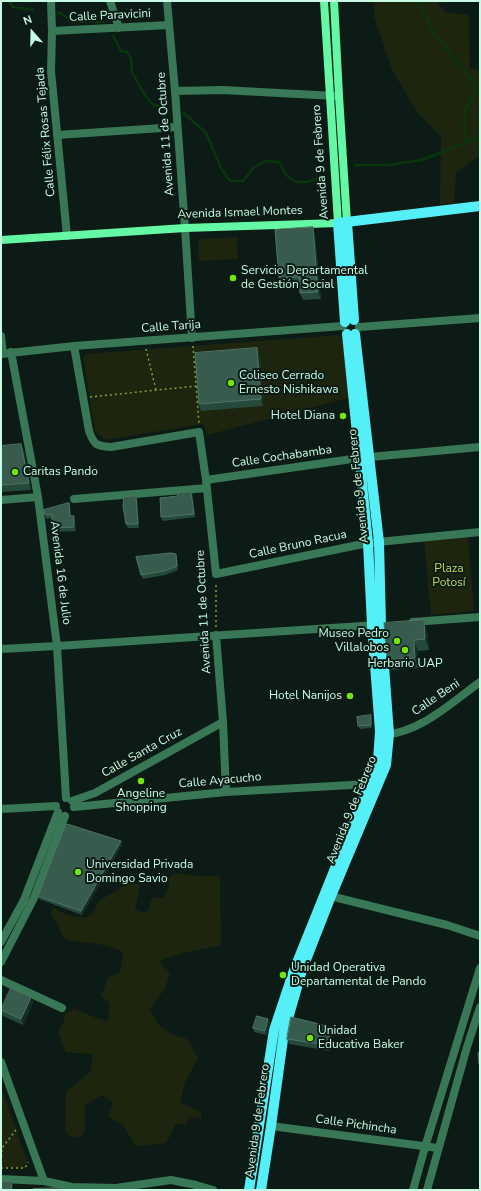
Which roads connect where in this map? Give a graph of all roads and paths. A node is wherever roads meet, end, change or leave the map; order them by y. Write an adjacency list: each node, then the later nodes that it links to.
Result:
1 (50, 1): 8 (street, Calle Félix Rosas Tejada)
2 (110, 1): 7 (street)
3 (167, 1): 6 (street, Avenida 11 de Octubre)
4 (324, 1): 10 (street, Avenida 9 de Febrero)
5 (334, 1): 11 (street, Avenida 9 de Febrero)
6 (169, 25): 7 (street, Calle Paravicini); 9 (street, Avenida 11 de Octubre)
7 (119, 28): 8 (street, Calle Paravicini)
8 (52, 31): 13 (street, Calle Félix Rosas Tejada)
9 (175, 91): 10 (street); 12 (street, Avenida 11 de Octubre)
10 (330, 95): 11 (street); 15 (street, Avenida 9 de Febrero)
11 (339, 96): 15 (street, Avenida 9 de Febrero)
12 (177, 127): 13 (street); 16 (street, Avenida 11 de Octubre)
13 (57, 135): 17 (street, Calle Félix Rosas Tejada)
14 (480, 206): 15 (main road, Avenida Ismael Montes)
15 (343, 222): 16 (street, Avenida Ismael Montes); 20 (main road, Avenida 9 de Febrero)
16 (185, 228): 17 (street, Avenida Ismael Montes); 22 (street, Avenida 11 de Octubre)
17 (67, 236): 18 (street, Avenida Ismael Montes)
18 (1, 240)
19 (480, 318): 20 (street, Calle Tarija)
20 (350, 327): 22 (street, Calle Tarija); 31 (main road, Avenida 9 de Febrero)
21 (1, 336): 25 (street, Avenida 16 de Julio)
22 (192, 338): 23 (street, Calle Tarija); 26 (path)
23 (144, 342): 24 (street, Calle Tarija); 27 (path)
24 (74, 346): 25 (street, Calle Tarija); 28 (street)
25 (5, 353): 33 (street, Avenida 16 de Julio)
26 (196, 386): 27 (path); 29 (path)
27 (156, 390): 28 (path)
28 (84, 397): 29 (street)
29 (199, 432): 32 (street, Avenida 11 de Octubre)
30 (480, 447): 31 (street, Calle Cochabamba)
31 (364, 458): 32 (street, Calle Cochabamba); 37 (main road, Avenida 9 de Febrero)
32 (207, 484): 34 (street, Calle Cochabamba); 38 (street, Avenida 11 de Octubre)
33 (38, 497): 35 (street); 43 (street, Avenida 16 de Julio)
34 (74, 499)
35 (1, 500)
36 (480, 532): 37 (street, Calle Bruno Racua)
37 (374, 542): 38 (street, Calle Bruno Racua); 41 (main road, Avenida 9 de Febrero)
38 (216, 574): 42 (path, Avenida 11 de Octubre)
39 (480, 617): 40 (street)
40 (404, 623)
41 (380, 624): 42 (street); 47 (main road, Avenida 9 de Febrero)
42 (216, 635): 43 (street); 46 (street, Avenida 11 de Octubre)
43 (57, 646): 44 (street); 50 (street, Avenida 16 de Julio)
44 (1, 649)
45 (480, 682): 47 (street, Calle Beni)
46 (223, 722): 49 (street, Avenida 11 de Octubre); 50 (street, Calle Santa Cruz)
47 (385, 735): 48 (main road, Avenida 9 de Febrero); 53 (main road, Avenida 9 de Febrero)
48 (369, 784): 49 (street, Calle Ayacucho); 53 (main road, Avenida 9 de Febrero)
49 (226, 792): 50 (street, Calle Ayacucho)
50 (70, 802): 52 (street); 52 (street)
51 (1, 809): 52 (street)
52 (60, 811): 55 (street); 56 (street)
53 (327, 895): 54 (street); 62 (main road, Avenida 9 de Febrero); 73 (main road, Avenida 9 de Febrero)
54 (480, 936)
55 (1, 942)
56 (1, 962)
57 (480, 968): 64 (street)
58 (1, 980): 60 (street)
59 (480, 1007): 65 (street)
60 (62, 1008)
61 (1, 1062): 70 (street)
62 (271, 1126): 64 (street, Calle Pichincha); 74 (main road, Avenida 9 de Febrero)
63 (18, 1136): 66 (path)
64 (425, 1147): 65 (street, Calle Pichincha); 75 (street)
65 (438, 1148): 76 (street)
66 (2, 1153): 68 (path)
67 (26, 1156): 68 (path)
68 (1, 1168)
69 (1, 1179): 70 (street)
70 (44, 1181): 71 (street)
71 (72, 1189): 72 (street)
72 (213, 1190)
73 (249, 1190)
74 (261, 1190)
75 (414, 1190)
76 (427, 1190)

